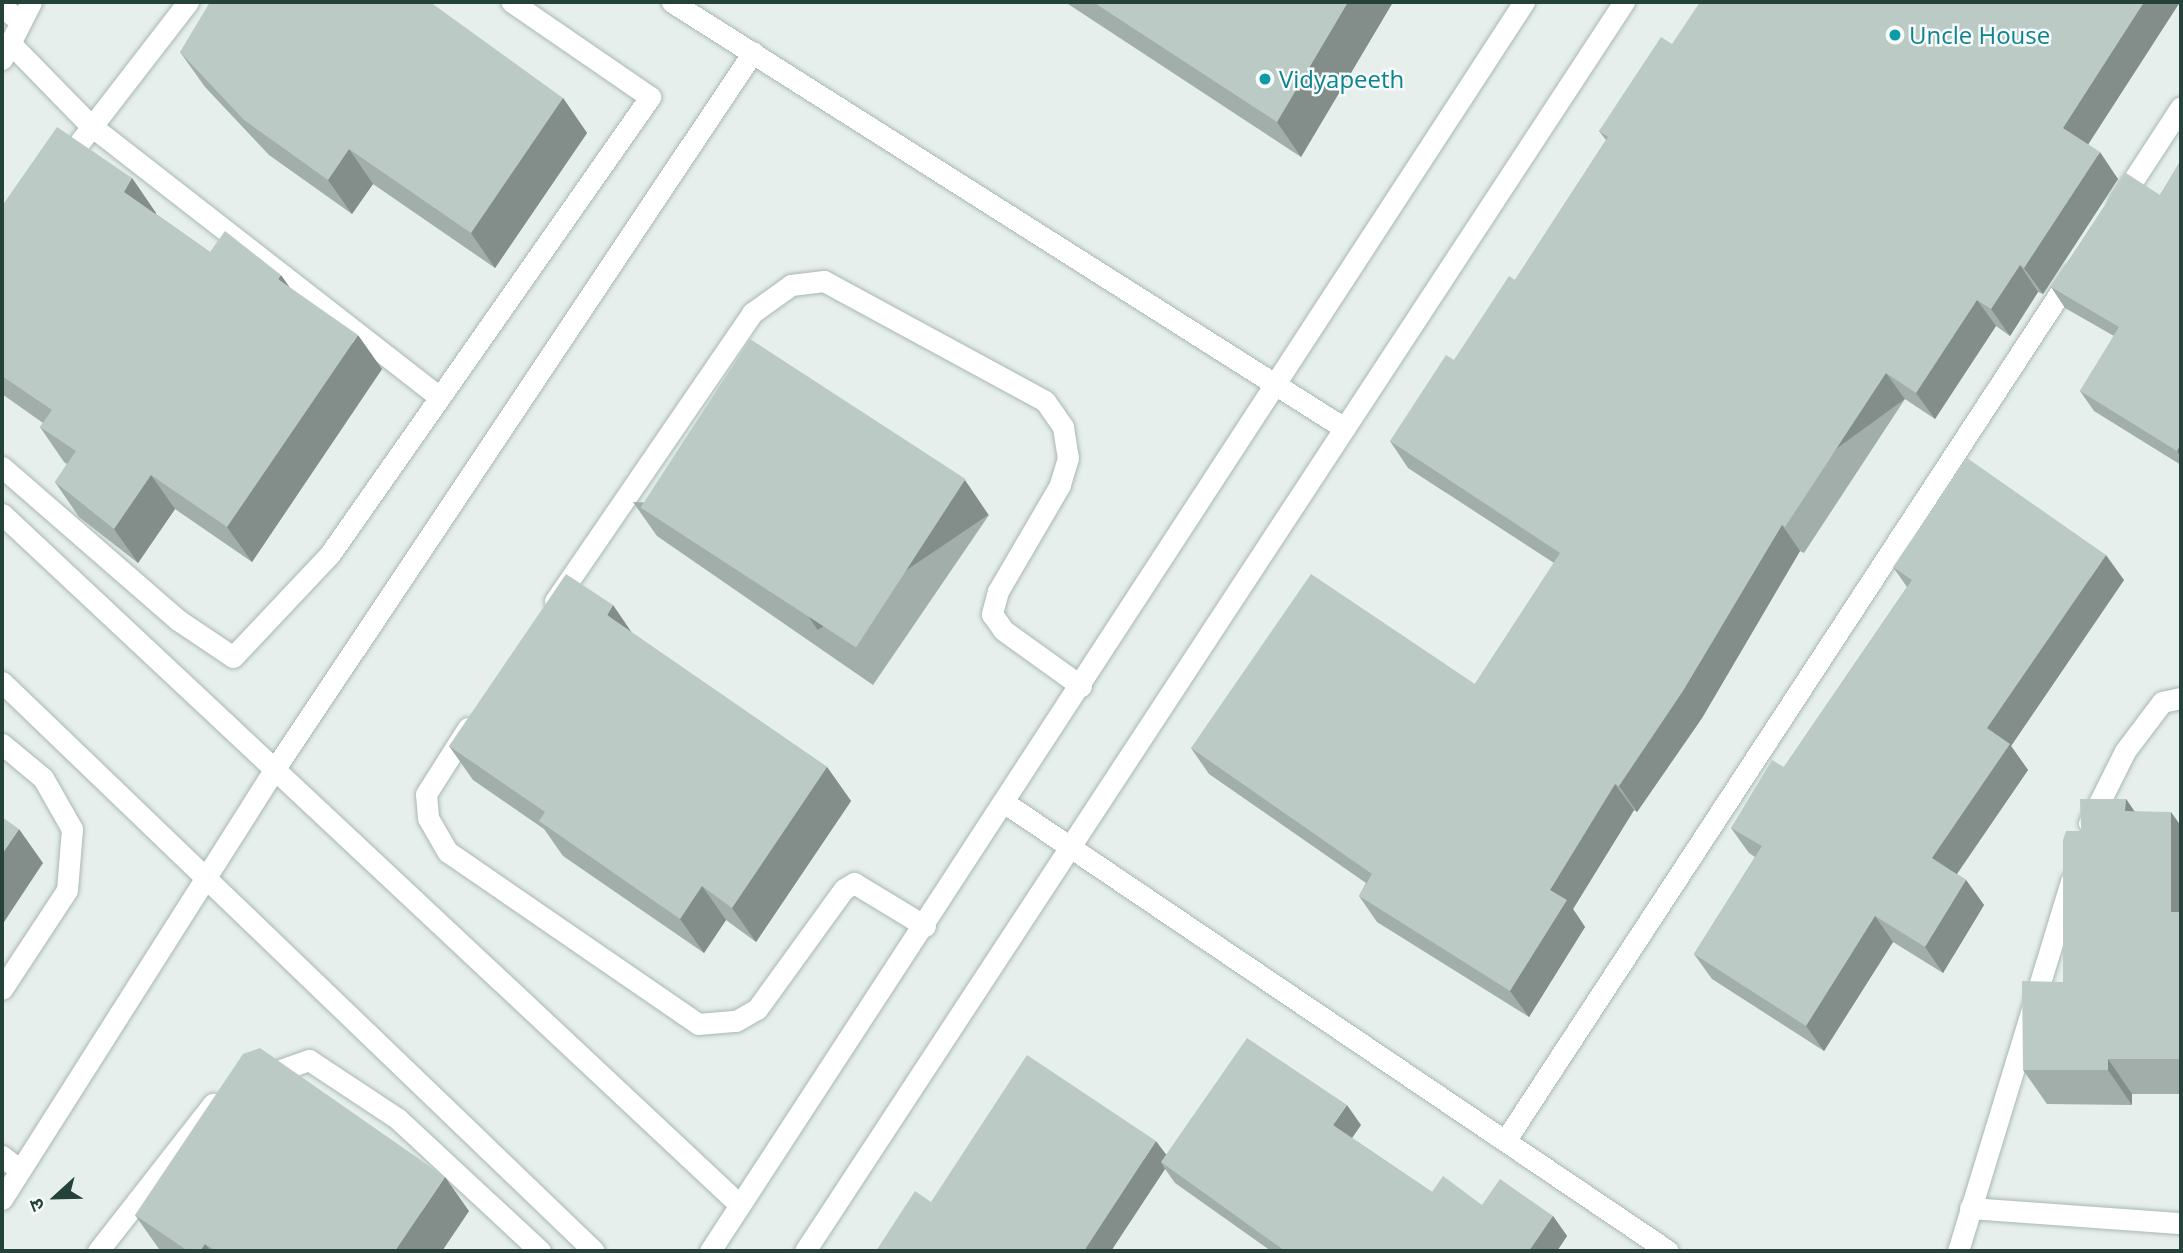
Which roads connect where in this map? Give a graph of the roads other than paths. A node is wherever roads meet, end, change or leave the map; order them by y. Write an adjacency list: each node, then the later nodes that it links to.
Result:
1 (31, 2): 8 (street)
2 (188, 2): 12 (street)
3 (512, 2): 17 (street)
4 (672, 2): 10 (street)
5 (1524, 2): 16 (street)
6 (1624, 2): 18 (street)
7 (2, 6): 8 (street)
8 (19, 21): 9 (street)
9 (7, 52): 12 (street)
10 (753, 52): 16 (street); 27 (street)
11 (2181, 107): 14 (street)
12 (90, 125): 13 (street); 17 (street)
13 (53, 179)
14 (2105, 223)
15 (2082, 258): 33 (street)
16 (1276, 385): 18 (street); 23 (street)
17 (439, 397): 19 (street)
18 (1344, 428): 29 (street)
19 (2, 467)
20 (2, 514): 27 (street)
21 (541, 621): 23 (street)
22 (2, 682): 30 (street)
23 (1081, 686): 28 (street)
24 (2181, 698): 38 (street)
25 (478, 713): 31 (street)
26 (2, 744): 32 (street)
27 (274, 769): 30 (street); 37 (street)
28 (1005, 803): 29 (street); 31 (street)
29 (1074, 847): 33 (street); 44 (street)
30 (205, 878): 35 (street); 42 (street)
31 (925, 926): 37 (street)
32 (2, 989)
33 (1505, 1141): 45 (street)
34 (2, 1156): 35 (street)
35 (20, 1170): 36 (street)
36 (2, 1199)
37 (740, 1205): 43 (street)
38 (1970, 1208): 39 (street); 46 (street)
39 (2181, 1223)
40 (98, 1251): 41 (street)
41 (540, 1251)
42 (594, 1251)
43 (710, 1251)
44 (805, 1251)
45 (1668, 1251)
46 (1958, 1251)

